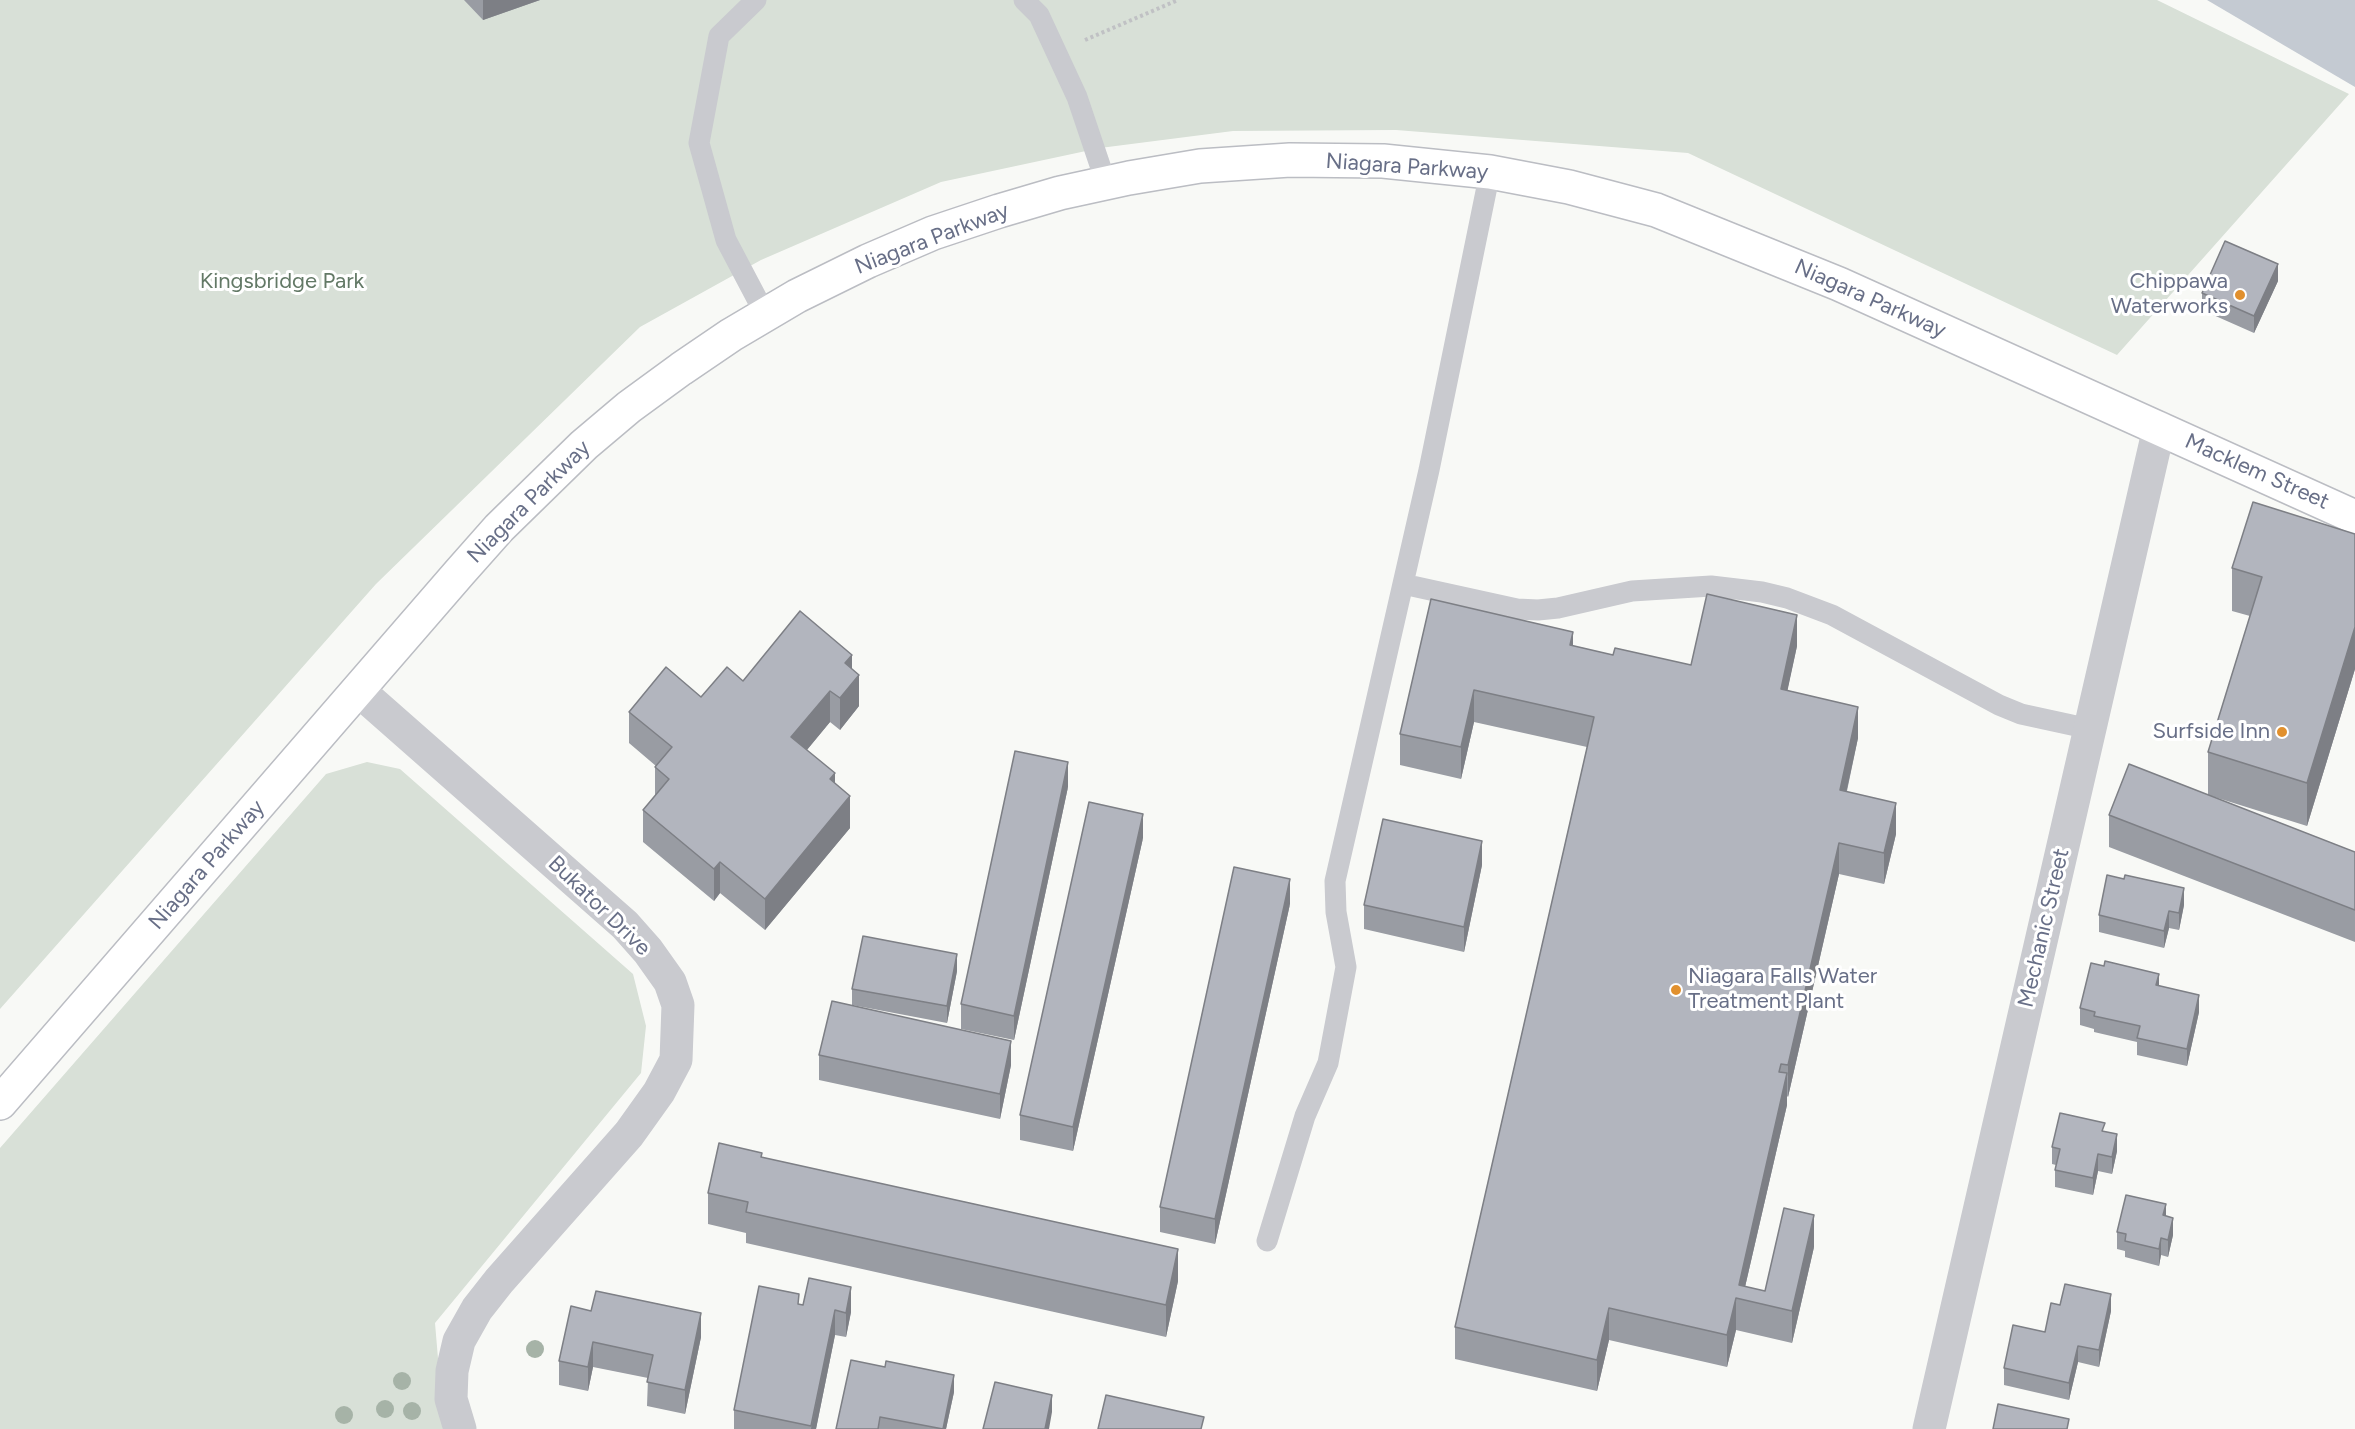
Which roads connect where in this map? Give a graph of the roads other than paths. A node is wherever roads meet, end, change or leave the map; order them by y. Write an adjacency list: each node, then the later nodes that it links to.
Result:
1 (756, 0): 5 (lane)
2 (1024, 0): 4 (lane)
3 (1490, 172): 4 (main road, Niagara Parkway); 6 (main road, Niagara Parkway); 8 (lane)
4 (1106, 183): 5 (main road, Niagara Parkway)
5 (765, 314): 9 (main road, Niagara Parkway)
6 (2158, 428): 7 (main road, Macklem Street); 10 (street, Mechanic Street)
7 (2355, 517)
8 (1403, 584): 10 (lane); 12 (lane)
9 (357, 690): 11 (main road, Niagara Parkway); 13 (street, Bukator Drive)
10 (2090, 729): 14 (street, Mechanic Street)
11 (0, 1103)
12 (1267, 1241)
13 (460, 1429)
14 (1929, 1429)

